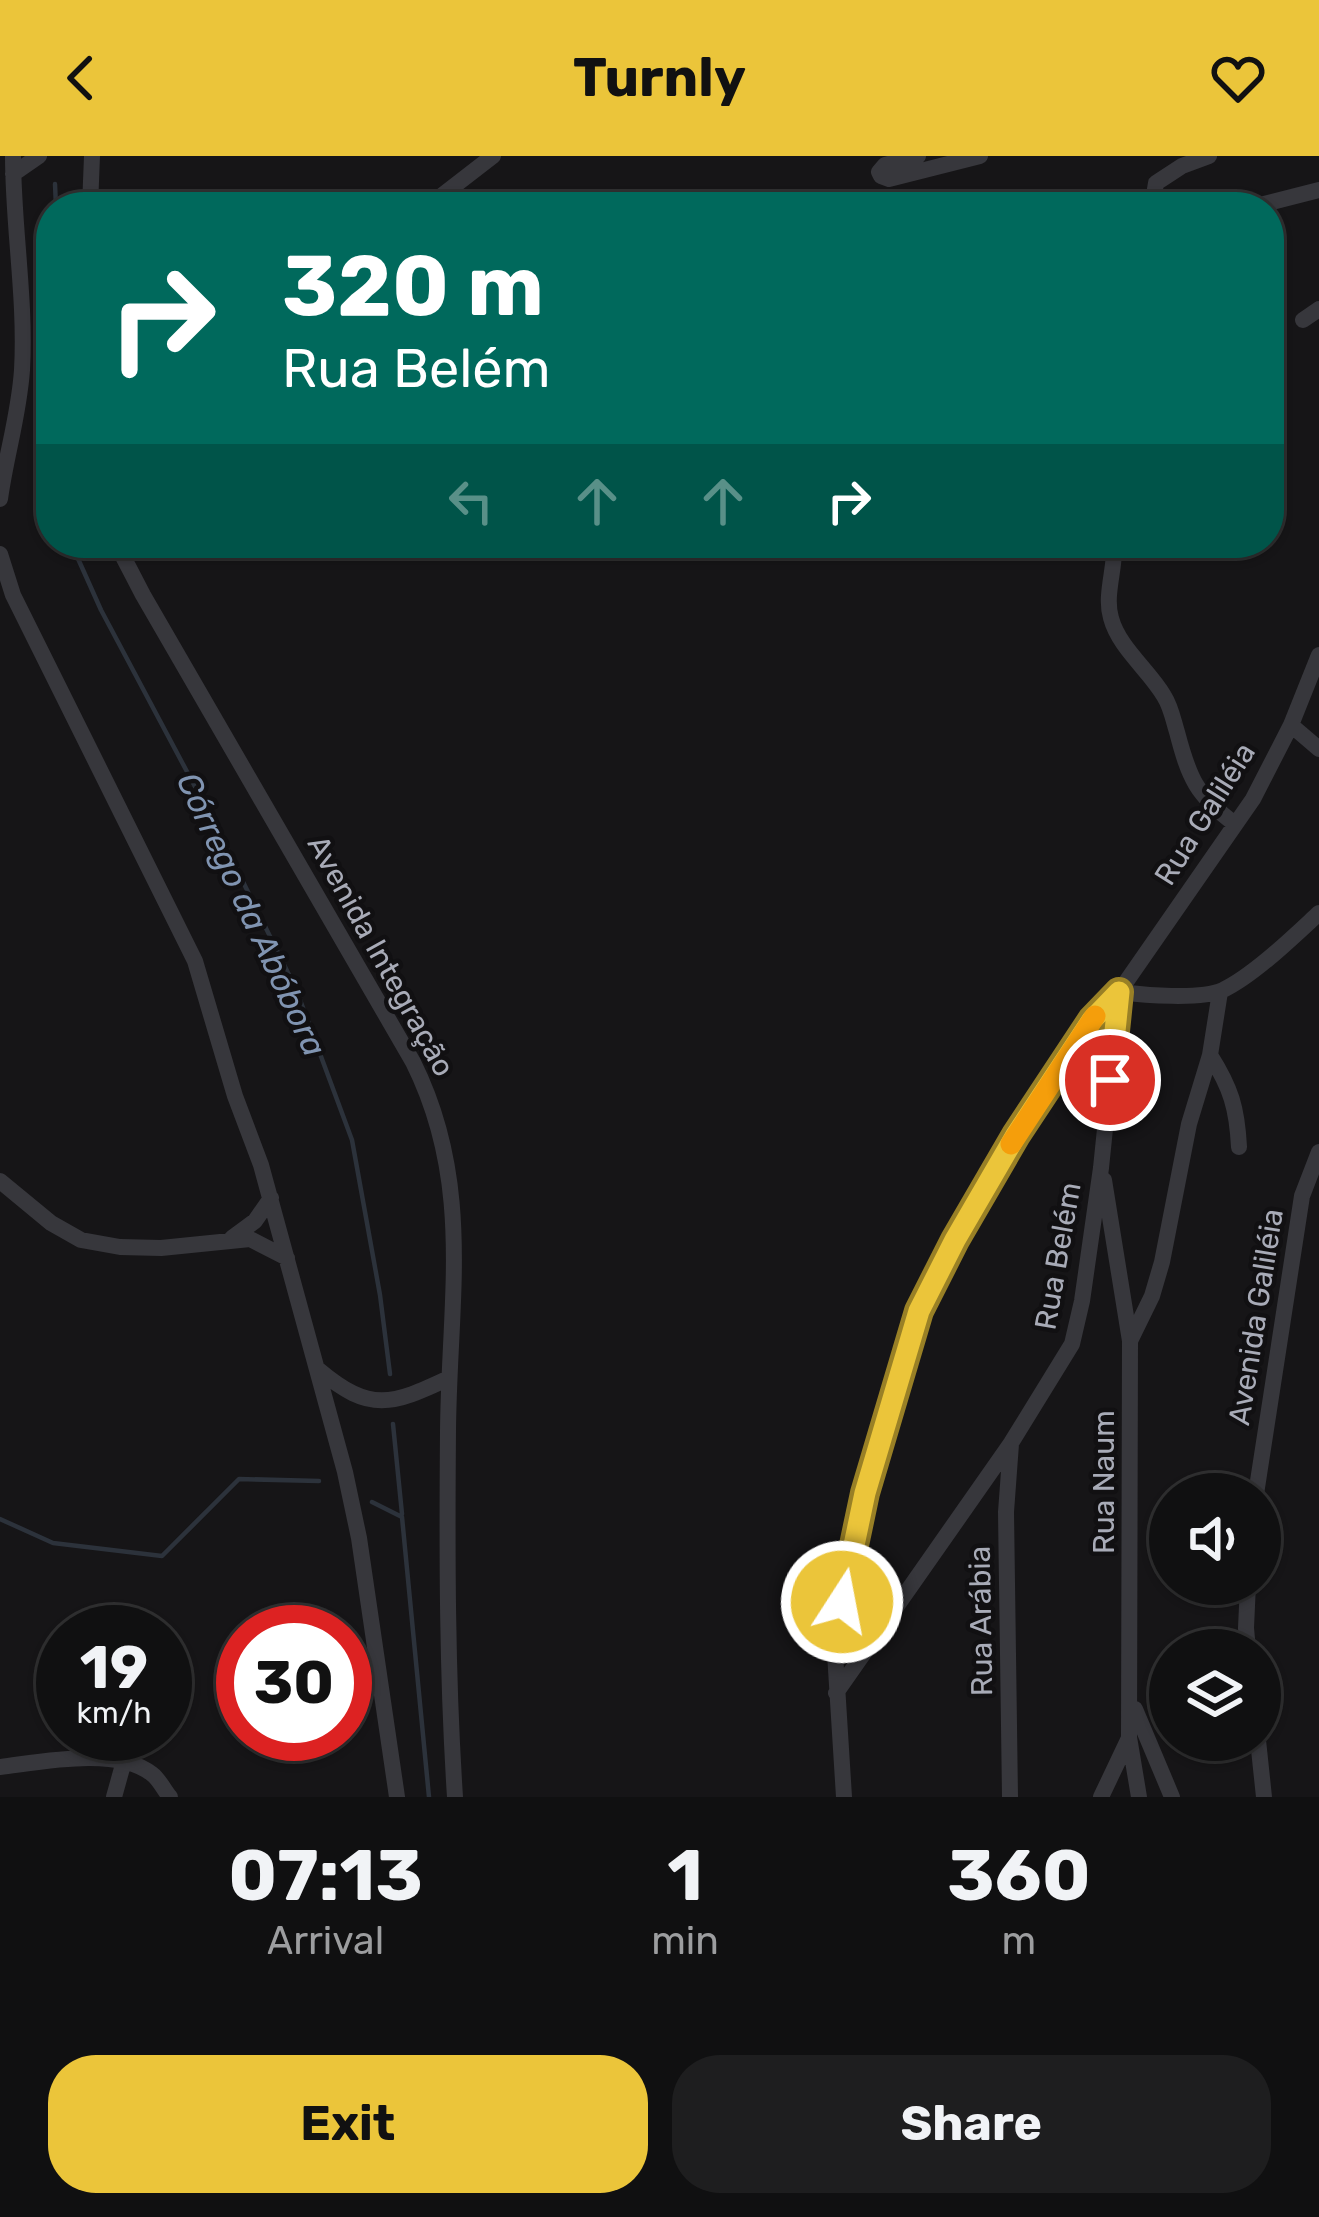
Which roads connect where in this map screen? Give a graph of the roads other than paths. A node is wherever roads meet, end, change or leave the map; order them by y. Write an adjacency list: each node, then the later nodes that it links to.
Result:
1 (39, 156): 7 (street)
2 (92, 156): 9 (street)
3 (918, 156): 4 (street)
4 (980, 156)
5 (1209, 156): 11 (street)
6 (486, 162): 10 (street)
7 (13, 165): 15 (street)
8 (1319, 190): 12 (street)
9 (91, 192)
10 (447, 192)
11 (1154, 192)
12 (1284, 199)
13 (1319, 309): 14 (street)
14 (1304, 320)
15 (0, 499)
16 (0, 554): 31 (street)
17 (124, 558): 36 (street, Avenida Integração)
18 (1115, 558): 22 (street)
19 (1319, 655): 20 (street, Rua Galiléia)
20 (1291, 725): 21 (street); 22 (street, Rua Galiléia)
21 (1319, 748)
22 (1235, 824): 24 (street, Rua Galiléia)
23 (1319, 914): 25 (street)
24 (1119, 992): 25 (street); 29 (street, Rua Belém); 39 (street, Rua Galiléia)
25 (1220, 992): 26 (street)
26 (1210, 1055): 27 (street); 34 (street)
27 (1239, 1147)
28 (1319, 1152): 38 (street, Avenida Galiléia)
29 (1101, 1168): 34 (street, Rua Naum); 37 (street, Rua Belém)
30 (0, 1180): 32 (street)
31 (271, 1198): 32 (street); 33 (street)
32 (231, 1239): 33 (street)
33 (287, 1258): 35 (street)
34 (1130, 1341): 40 (street, Rua Naum)
35 (318, 1370): 36 (street); 48 (street)
36 (449, 1378): 49 (street, Avenida Integração)
37 (1012, 1444): 39 (street, Rua Belém); 51 (street, Rua Arábia)
38 (1259, 1473)
39 (836, 1693): 50 (street, Rua Galiléia)
40 (1131, 1699): 41 (street, Rua Naum); 54 (street)
41 (1129, 1737): 52 (street); 53 (street, Rua Naum)
42 (55, 1761): 45 (street)
43 (124, 1761): 46 (street); 47 (street)
44 (1260, 1761): 55 (street)
45 (0, 1767)
46 (114, 1797)
47 (170, 1797)
48 (397, 1797)
49 (455, 1797)
50 (844, 1797)
51 (1010, 1797)
52 (1101, 1797)
53 (1138, 1797)
54 (1172, 1797)
55 (1264, 1797)

